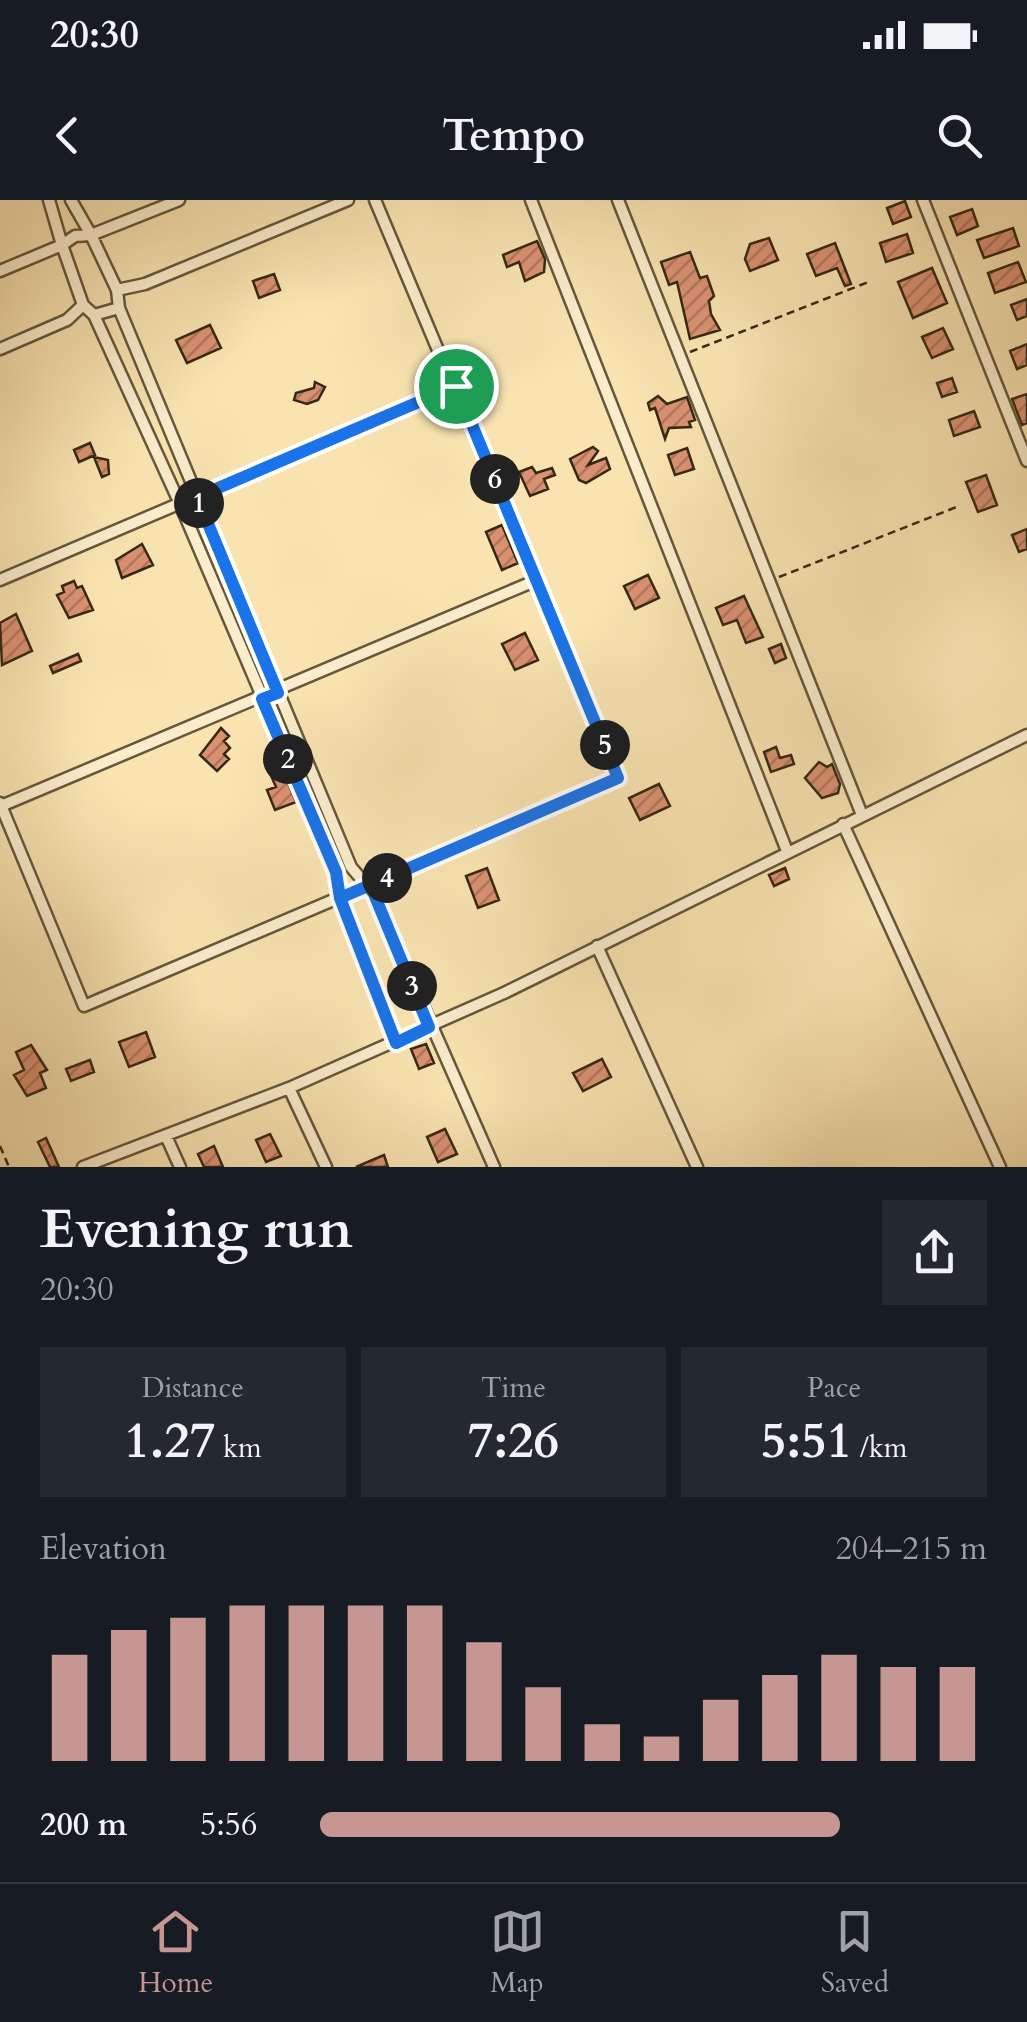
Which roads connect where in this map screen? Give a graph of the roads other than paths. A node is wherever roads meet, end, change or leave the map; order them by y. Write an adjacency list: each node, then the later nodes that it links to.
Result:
1 (48, 200): 10 (street)
2 (71, 200): 9 (street)
3 (179, 200): 9 (street)
4 (348, 200): 12 (street)
5 (375, 200): 17 (street)
6 (531, 200): 29 (street)
7 (618, 200): 27 (street)
8 (923, 200): 18 (street)
9 (91, 235): 10 (street); 12 (street)
10 (62, 244): 11 (street); 13 (street)
11 (0, 271)
12 (117, 290): 14 (street)
13 (82, 305): 15 (street); 16 (street)
14 (119, 308): 15 (street); 19 (street)
15 (94, 315): 20 (street)
16 (0, 348)
17 (456, 386): 19 (street); 22 (street)
18 (1027, 461)
19 (197, 497): 20 (street); 23 (street)
20 (180, 504): 21 (street); 24 (street)
21 (0, 580)
22 (538, 580): 23 (street); 30 (street)
23 (278, 693): 24 (street); 30 (street)
24 (262, 699): 26 (street); 31 (street)
25 (1027, 736): 27 (street)
26 (1, 804): 31 (street)
27 (862, 815): 28 (street)
28 (843, 824): 29 (street); 42 (street)
29 (787, 851): 32 (street)
30 (368, 886): 31 (street); 33 (street)
31 (340, 898): 34 (street)
32 (597, 946): 33 (street); 41 (street)
33 (429, 1027): 34 (street); 40 (street)
34 (396, 1043): 35 (street)
35 (288, 1088): 36 (street); 39 (street)
36 (166, 1136): 37 (street); 38 (street)
37 (83, 1167)
38 (180, 1167)
39 (326, 1167)
40 (494, 1167)
41 (697, 1167)
42 (1000, 1167)

